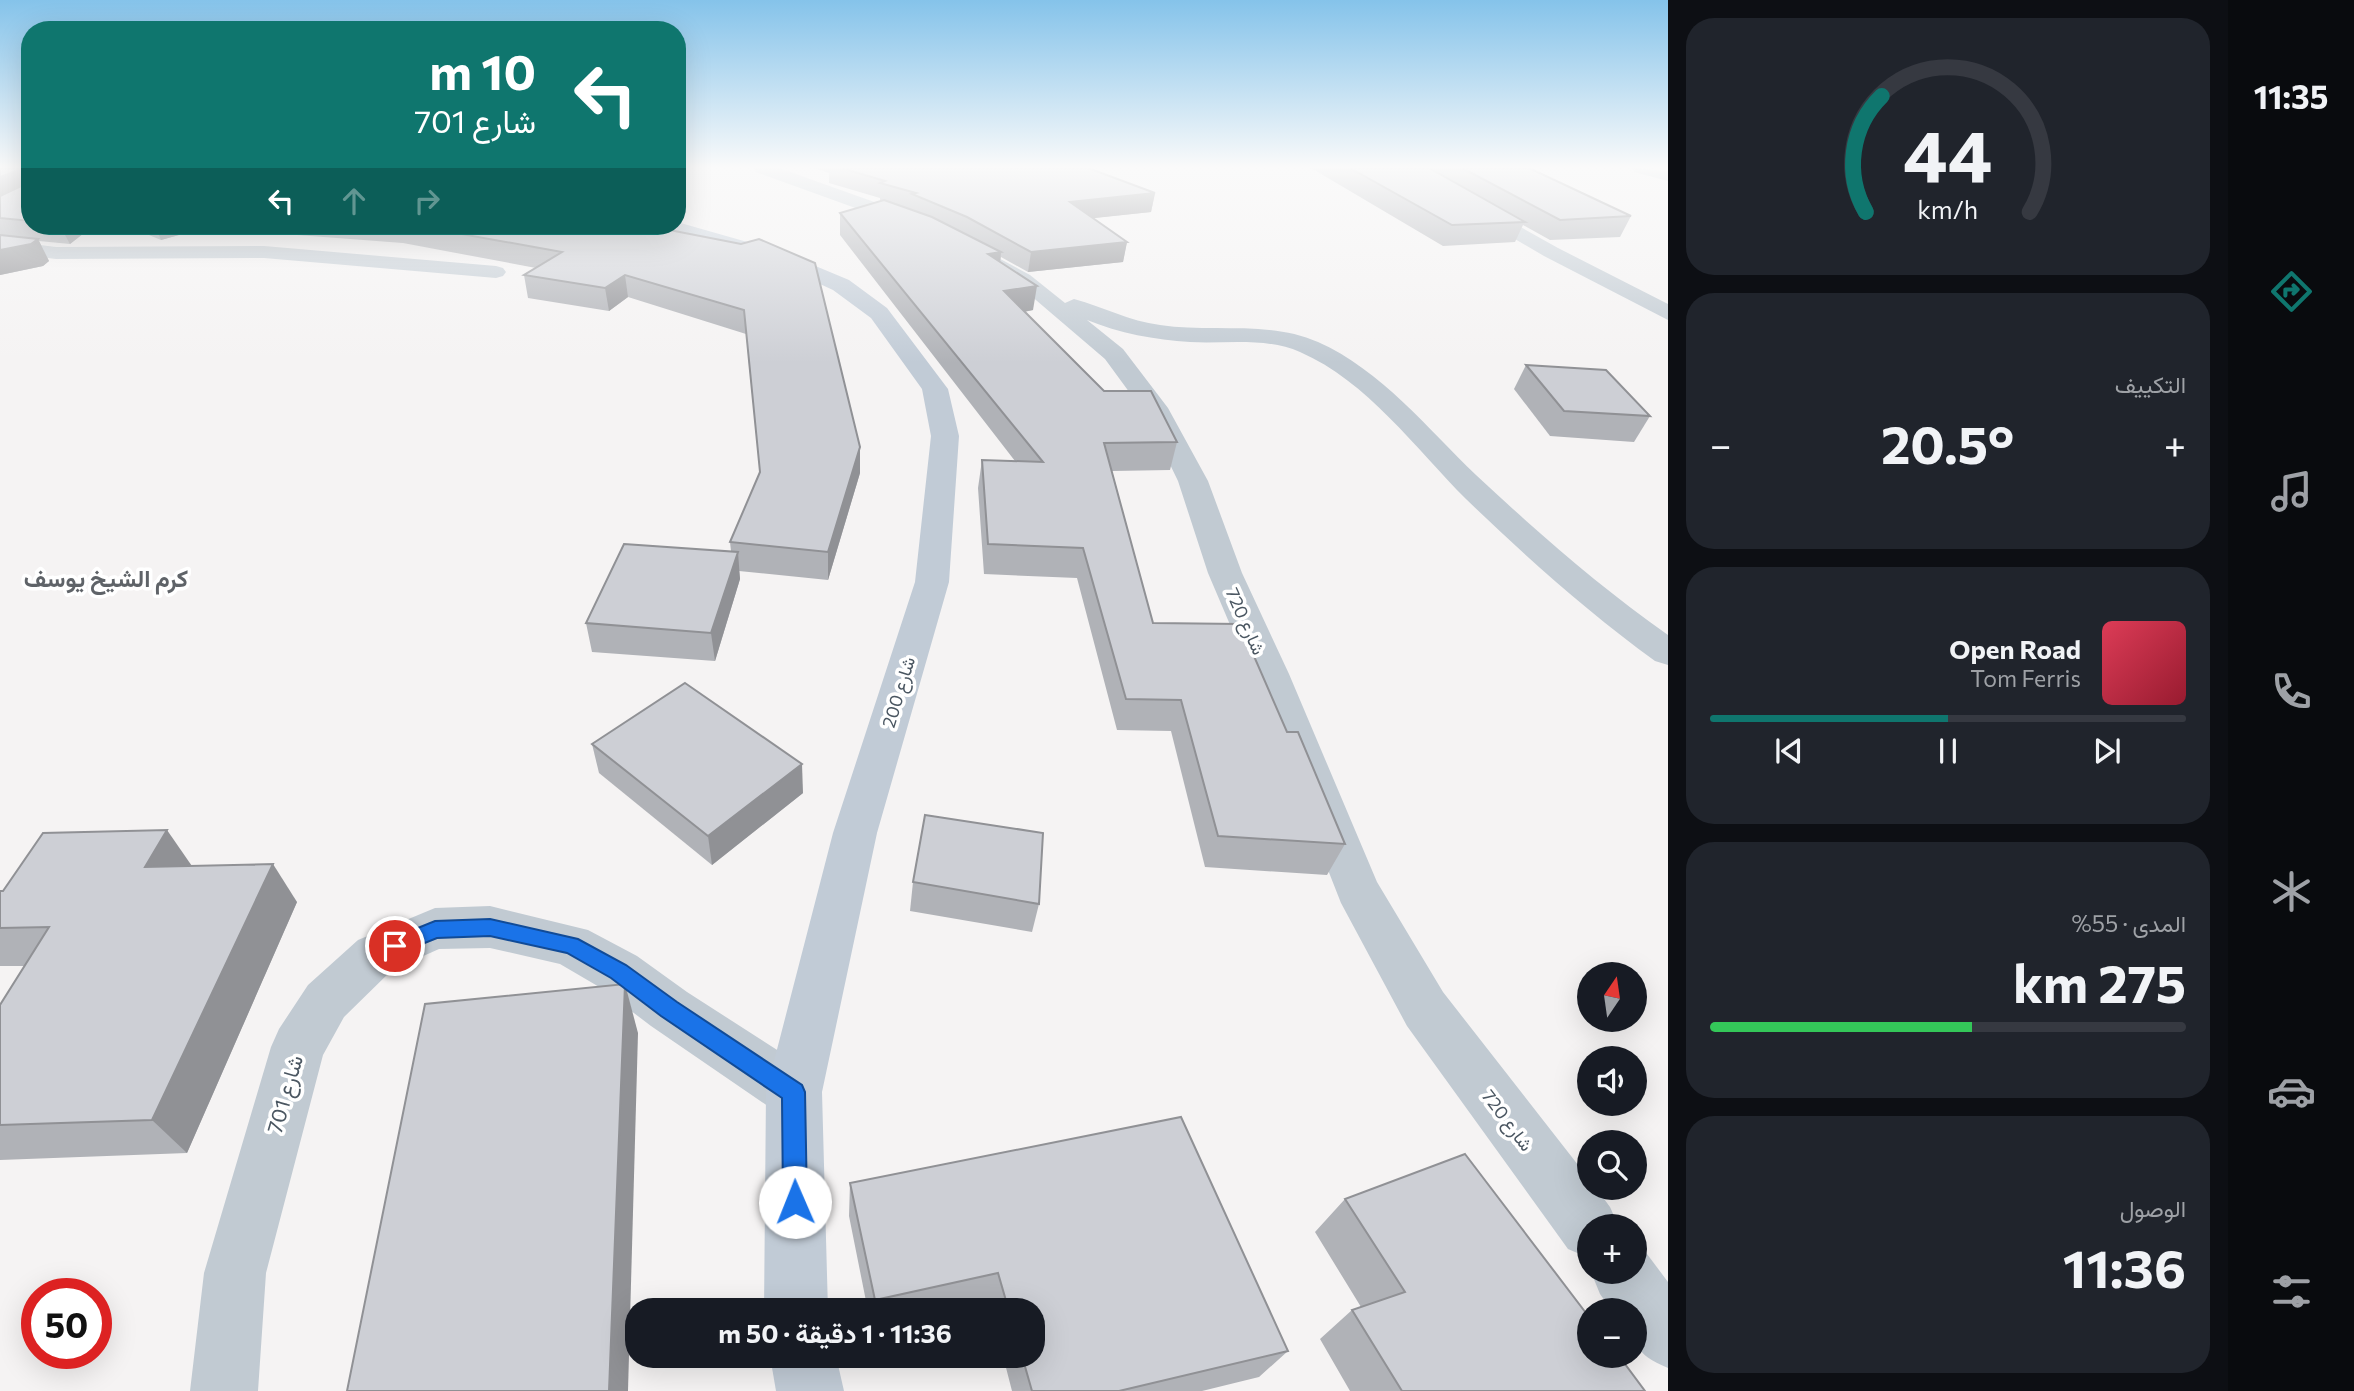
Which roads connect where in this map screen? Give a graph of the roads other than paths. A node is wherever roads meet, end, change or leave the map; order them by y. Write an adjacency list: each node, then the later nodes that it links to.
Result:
1 (693, 233): 9 (main road, شارع 200)
2 (936, 233): 6 (street, شارع 720)
3 (1516, 233): 7 (street)
4 (0, 246): 5 (street)
5 (496, 272)
6 (1023, 279): 8 (street); 10 (street, شارع 720)
7 (1668, 313)
8 (1668, 653)
9 (794, 1092): 12 (main road, شارع 200); 15 (street, شارع 701)
10 (1579, 1214)
11 (1631, 1284): 13 (street)
12 (796, 1298)
13 (1668, 1335)
14 (805, 1368): 16 (main road)
15 (224, 1391)
16 (810, 1391)

